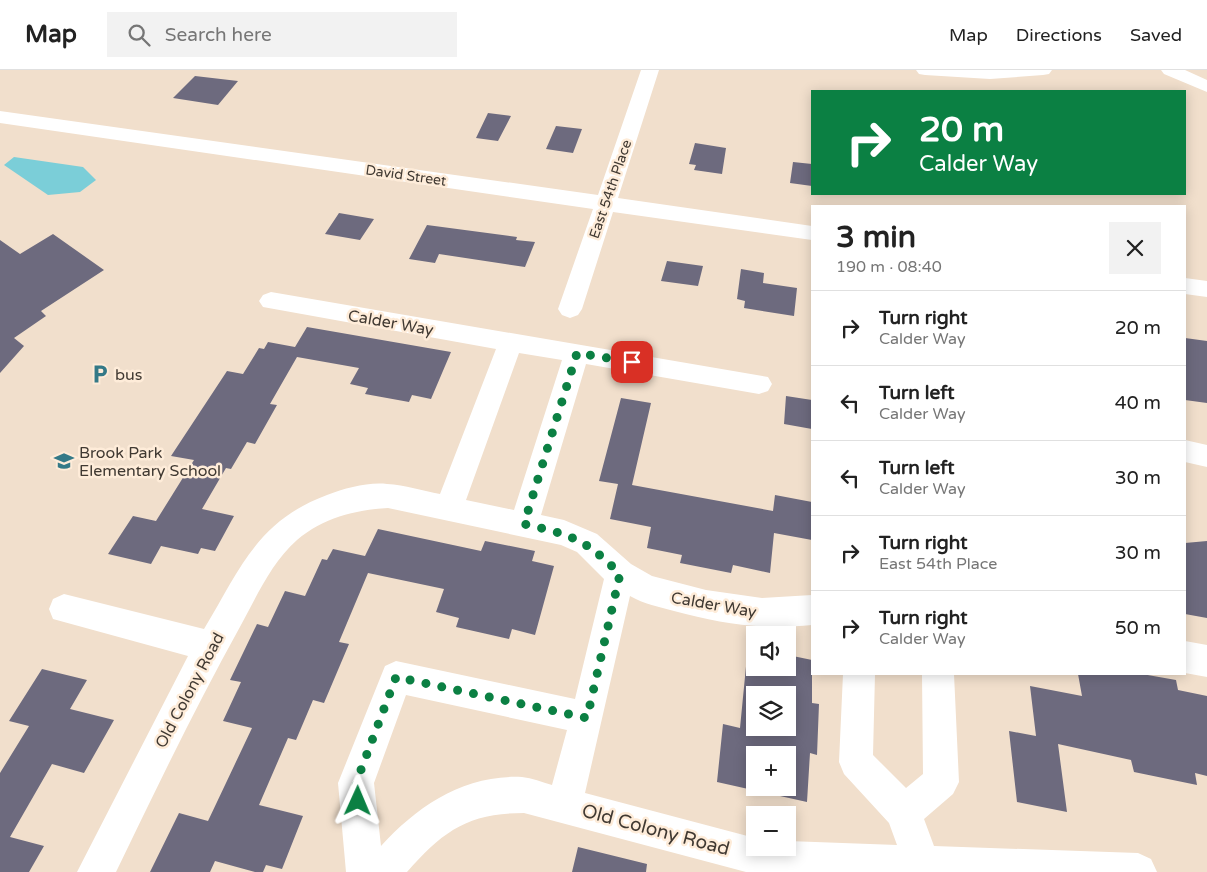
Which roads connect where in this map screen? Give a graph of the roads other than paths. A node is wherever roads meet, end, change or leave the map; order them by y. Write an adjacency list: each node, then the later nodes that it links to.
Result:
1 (650, 70): 7 (street, East 54th Place)
2 (925, 70): 3 (street)
3 (1043, 70)
4 (1170, 70): 5 (street)
5 (1207, 87)
6 (0, 116): 7 (street, David Street)
7 (605, 203): 8 (street, David Street); 12 (street, East 54th Place)
8 (811, 233)
9 (1186, 286): 10 (street)
10 (1207, 289)
11 (270, 301): 13 (street, Calder Way)
12 (570, 309)
13 (511, 342): 14 (street, Calder Way); 18 (street)
14 (577, 353): 15 (street, Calder Way); 20 (street)
15 (759, 384)
16 (1186, 452): 17 (street)
17 (1207, 456)
18 (449, 508): 19 (street, Calder Way); 20 (street, Calder Way)
19 (302, 522): 24 (street, Old Colony Road)
20 (524, 524): 21 (street, Calder Way)
21 (620, 574): 23 (street, Calder Way); 29 (street)
22 (64, 609): 24 (street)
23 (811, 610)
24 (210, 646): 33 (street, Old Colony Road)
25 (1186, 657): 26 (street)
26 (1207, 661)
27 (859, 675): 31 (street)
28 (938, 675): 31 (street)
29 (587, 718): 30 (street); 34 (street)
30 (564, 805): 32 (street, Old Colony Road); 35 (street, Old Colony Road)
31 (904, 812): 32 (street)
32 (921, 868): 36 (street, Old Colony Road)
33 (96, 872)
34 (366, 872)
35 (382, 872)
36 (1138, 872)

